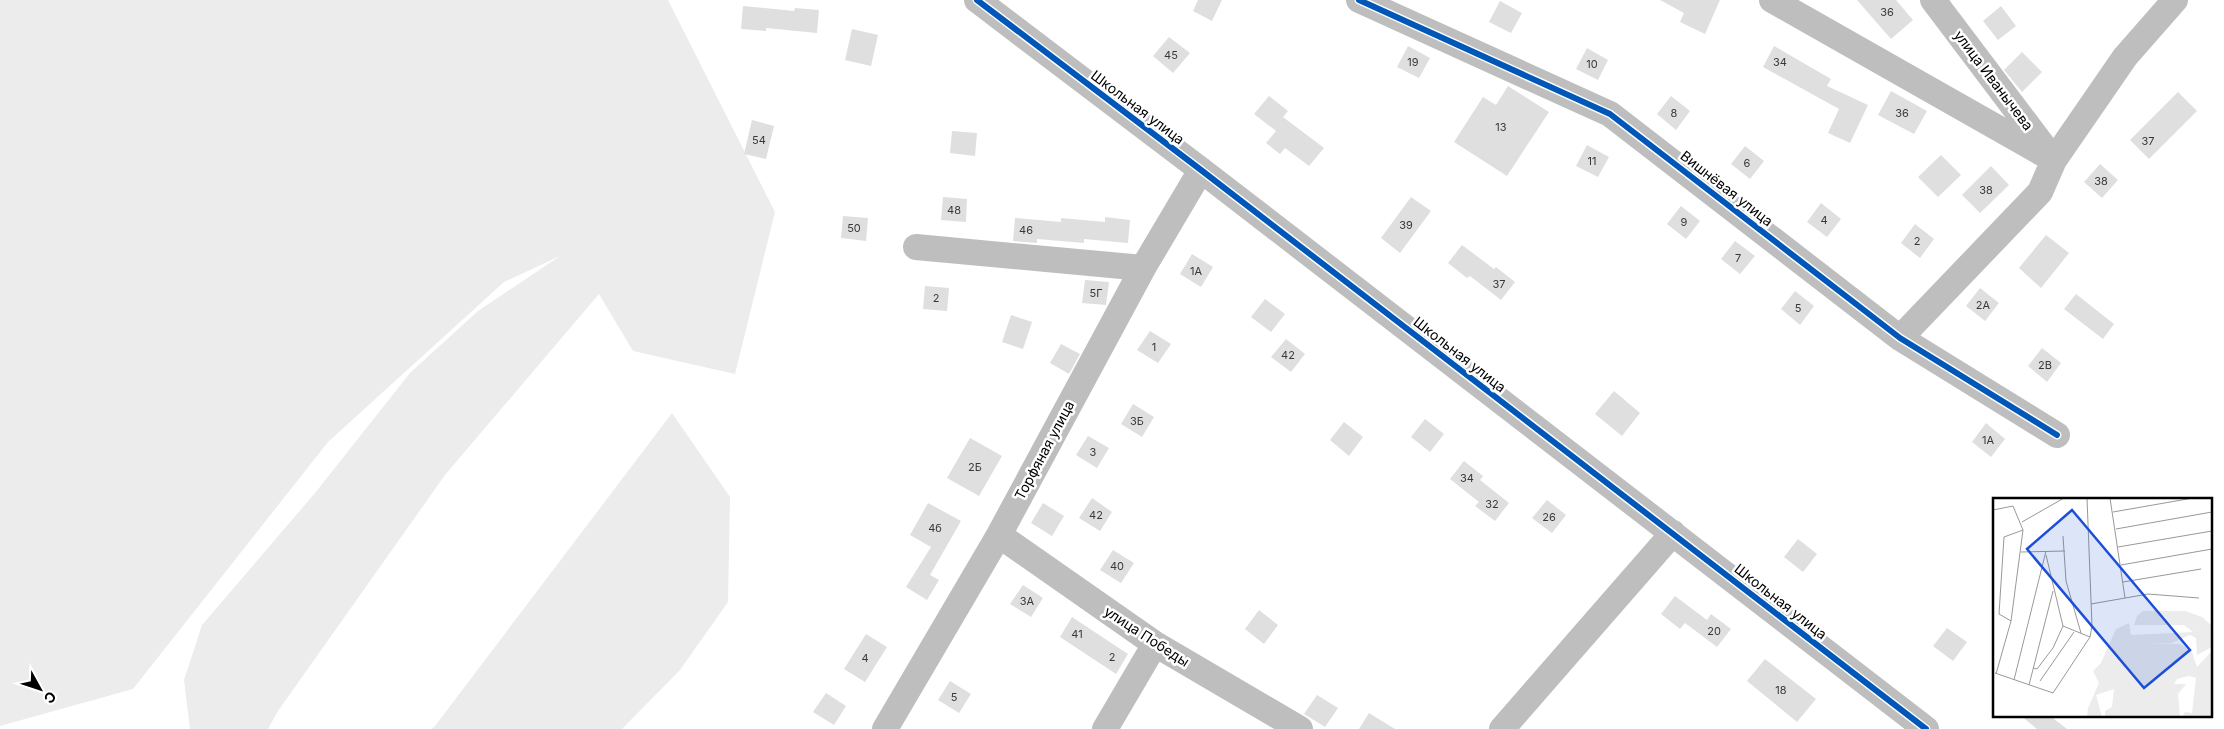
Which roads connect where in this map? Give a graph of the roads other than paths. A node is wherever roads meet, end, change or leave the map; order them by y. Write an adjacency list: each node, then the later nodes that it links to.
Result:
1 (977, 0): 7 (street, Школьная улица)
2 (1359, 0): 10 (street, Вишнёвая улица)
3 (1772, 0): 6 (street)
4 (1933, 0): 6 (street, улица Иванычева)
5 (2175, 0): 6 (street)
6 (2054, 160): 10 (street)
7 (1201, 170): 9 (street, Торфяная улица); 12 (street, Школьная улица)
8 (916, 247): 9 (street)
9 (1143, 268): 13 (street, Торфяная улица)
10 (1900, 338): 11 (street, Вишнёвая улица)
11 (2057, 435)
12 (1673, 534): 18 (street); 19 (street, Школьная улица)
13 (998, 535): 14 (street, улица Победы); 15 (street, Торфяная улица)
14 (1155, 644): 16 (street); 17 (street, улица Победы)
15 (885, 729)
16 (1105, 729)
17 (1300, 729)
18 (1502, 729)
19 (1926, 729)

